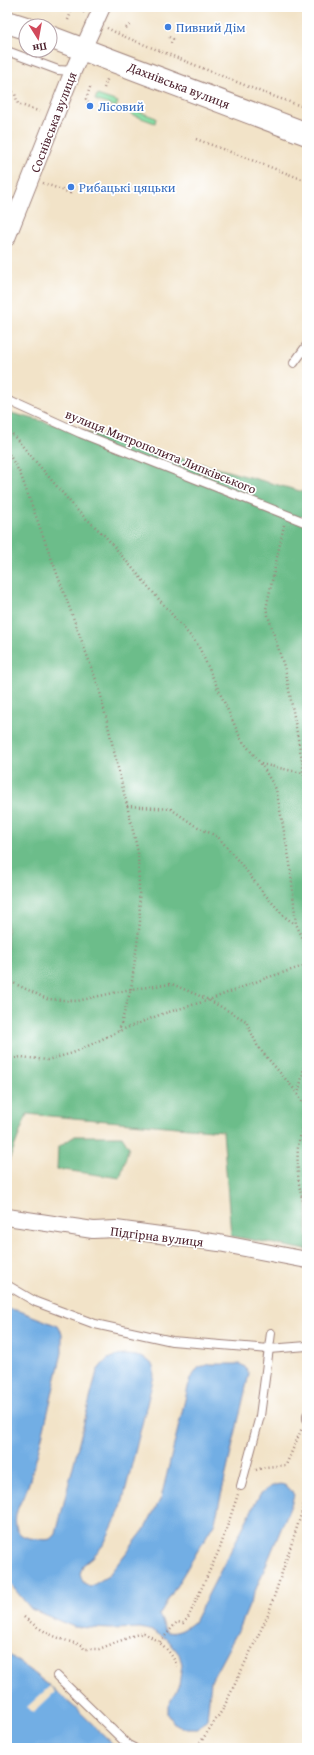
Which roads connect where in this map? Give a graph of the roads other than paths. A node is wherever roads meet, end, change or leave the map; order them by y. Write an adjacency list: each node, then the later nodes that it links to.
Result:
1 (102, 7): 5 (street, Соснівська вулиця)
2 (7, 22): 3 (main road)
3 (18, 25)
4 (58, 40): 5 (main road, Дахнівська вулиця)
5 (82, 49): 7 (street, Соснівська вулиця); 8 (main road, Дахнівська вулиця)
6 (7, 51): 7 (lane)
7 (73, 71): 9 (street, Соснівська вулиця)
8 (307, 134)
9 (9, 229)
10 (307, 345): 11 (lane)
11 (294, 363)
12 (7, 400): 13 (lane, вулиця Митрополита Липківського)
13 (307, 523)
14 (7, 1217): 15 (street, Підгірна вулиця)
15 (307, 1260)
16 (8, 1287): 19 (lane)
17 (271, 1333): 19 (lane)
18 (307, 1346): 19 (lane)
19 (269, 1349): 22 (lane)
20 (307, 1415): 21 (lane)
21 (307, 1419)
22 (241, 1486)
23 (57, 1676): 24 (lane)
24 (134, 1748)

